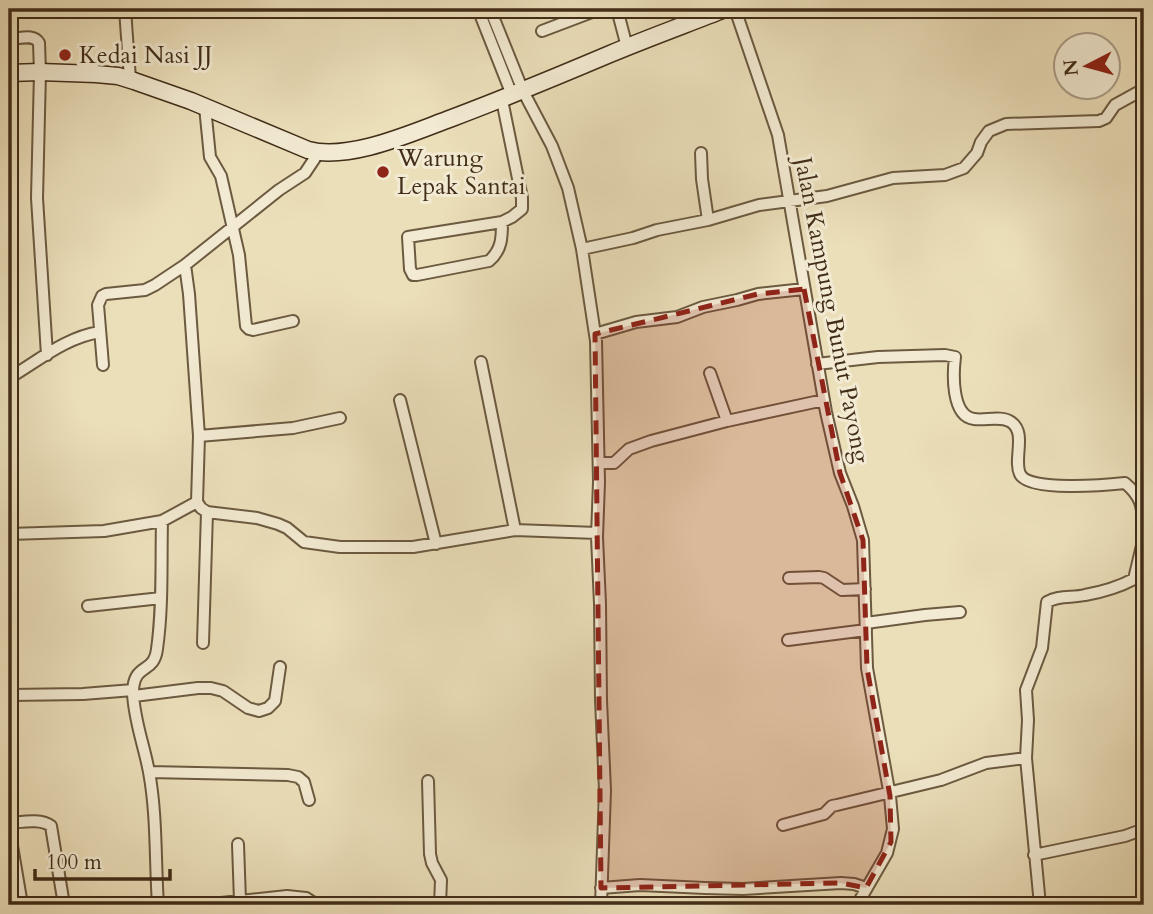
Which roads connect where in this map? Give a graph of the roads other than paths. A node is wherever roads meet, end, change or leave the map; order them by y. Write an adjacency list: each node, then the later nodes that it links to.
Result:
1 (125, 9): 14 (street)
2 (478, 9): 16 (street)
3 (490, 9): 16 (street)
4 (600, 9): 8 (street)
5 (617, 9): 11 (street)
6 (725, 9): 11 (main road)
7 (735, 9): 20 (street, Jalan Kampung Bunut Payong)
8 (579, 13): 9 (street)
9 (542, 31)
10 (9, 39): 12 (street)
11 (627, 47): 16 (main road)
12 (40, 72): 13 (main road); 14 (main road); 30 (street)
13 (9, 73)
14 (130, 79): 17 (main road)
15 (1144, 89): 20 (street)
16 (512, 95): 18 (main road); 22 (street); 24 (street)
17 (205, 107): 18 (main road); 23 (street)
18 (319, 152): 23 (street)
19 (701, 153): 21 (street)
20 (789, 200): 21 (street); 26 (street, Jalan Kampung Bunut Payong)
21 (708, 220): 24 (street)
22 (502, 222): 22 (street)
23 (233, 226): 25 (street); 27 (street)
24 (582, 249): 29 (street)
25 (185, 265): 28 (street); 40 (street)
26 (804, 289): 29 (street); 32 (street, Jalan Kampung Bunut Payong)
27 (293, 321)
28 (100, 332): 30 (street); 33 (street)
29 (595, 334): 41 (street)
30 (47, 355): 35 (street)
31 (481, 362): 45 (street)
32 (817, 364): 37 (street, Jalan Kampung Bunut Payong); 48 (street)
33 (103, 365)
34 (710, 373): 39 (street)
35 (9, 378)
36 (400, 400): 49 (street)
37 (824, 400): 39 (street); 51 (street, Jalan Kampung Bunut Payong)
38 (340, 418): 40 (street)
39 (727, 421): 41 (street)
40 (199, 436): 42 (street)
41 (599, 463): 46 (street)
42 (197, 502): 43 (street); 44 (street)
43 (207, 512): 49 (street); 57 (street)
44 (162, 521): 47 (street); 52 (street)
45 (515, 530): 46 (street); 49 (street)
46 (597, 533): 72 (street)
47 (9, 534)
48 (1144, 534): 61 (street)
49 (436, 544)
50 (789, 578): 51 (street)
51 (865, 589): 55 (street, Jalan Kampung Bunut Payong)
52 (161, 598): 53 (street); 59 (street)
53 (88, 606)
54 (960, 612): 55 (street)
55 (866, 626): 56 (street); 64 (street, Jalan Kampung Bunut Payong)
56 (788, 640)
57 (203, 643)
58 (280, 667): 59 (street)
59 (133, 693): 60 (street); 62 (street)
60 (9, 695)
61 (1026, 758): 64 (street); 71 (street)
62 (149, 772): 65 (street); 77 (street)
63 (428, 781): 80 (street)
64 (889, 793): 67 (street); 73 (street, Jalan Kampung Bunut Payong)
65 (309, 800)
66 (9, 823): 76 (street)
67 (783, 825)
68 (9, 828): 75 (street)
69 (1144, 829): 71 (street)
70 (238, 844): 74 (street)
71 (1034, 855): 83 (street)
72 (601, 888): 73 (street); 81 (street)
73 (866, 888): 82 (street, Jalan Kampung Bunut Payong)
74 (240, 901): 78 (street); 79 (street)
75 (22, 905)
76 (64, 905)
77 (158, 905)
78 (202, 905)
79 (317, 905)
80 (440, 905)
81 (601, 905)
82 (857, 905)
83 (1040, 905)

